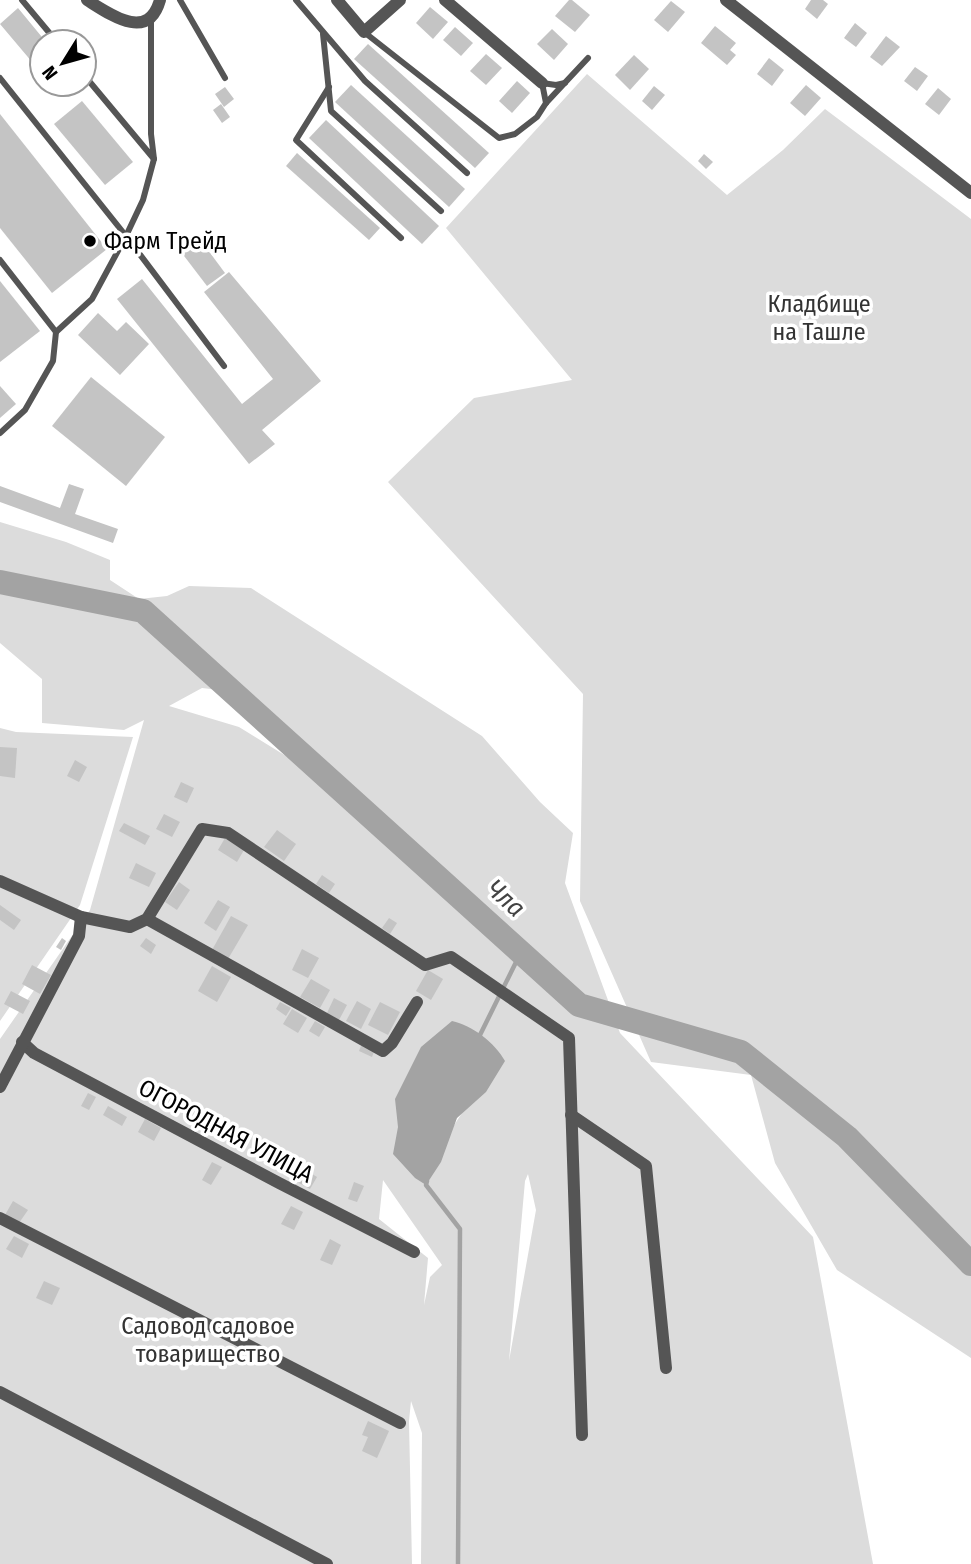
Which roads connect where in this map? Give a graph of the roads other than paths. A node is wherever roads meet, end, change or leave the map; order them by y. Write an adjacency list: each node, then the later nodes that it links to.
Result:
1 (22, 0): 11 (lane)
2 (88, 0): 10 (street)
3 (160, 0): 10 (street)
4 (180, 0): 16 (lane)
5 (296, 0): 12 (lane)
6 (337, 0): 13 (street)
7 (400, 0): 13 (street)
8 (445, 0): 18 (street)
9 (726, 0): 24 (street)
10 (151, 18): 22 (lane)
11 (45, 28)
12 (323, 32): 19 (lane); 23 (lane)
13 (364, 32): 21 (lane)
14 (588, 58): 17 (lane)
15 (0, 78): 26 (lane)
16 (225, 78)
17 (567, 82): 18 (lane); 21 (lane)
18 (542, 83): 21 (lane)
19 (329, 87): 25 (lane); 27 (lane)
20 (98, 92): 22 (lane)
21 (546, 103)
22 (154, 159): 26 (lane)
23 (467, 173)
24 (971, 193)
25 (441, 211)
26 (126, 236): 29 (lane); 30 (lane)
27 (401, 238)
28 (0, 261): 29 (lane)
29 (56, 332): 31 (lane)
30 (224, 366)
31 (0, 433)
32 (0, 881): 33 (street)
33 (81, 917): 34 (street); 36 (street)
34 (147, 919): 35 (street); 38 (street)
35 (417, 1002)
36 (22, 1042): 37 (street); 40 (street, ОГОРОДНАЯ УЛИЦА)
37 (0, 1087)
38 (571, 1115): 41 (street); 44 (street)
39 (0, 1218): 43 (street)
40 (414, 1252)
41 (666, 1368)
42 (0, 1392): 45 (street)
43 (400, 1423)
44 (582, 1435)
45 (327, 1564)

